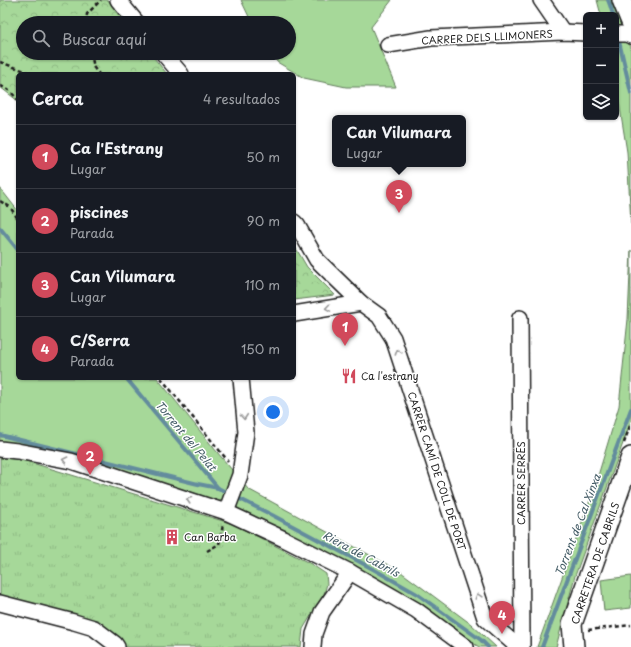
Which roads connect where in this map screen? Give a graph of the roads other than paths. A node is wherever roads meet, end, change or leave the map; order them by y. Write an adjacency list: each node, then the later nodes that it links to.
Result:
1 (118, 0): 4 (street)
2 (541, 0): 5 (street)
3 (622, 0): 6 (street)
4 (132, 16)
5 (563, 32): 7 (street, CARRER DELS LLIMONERS); 8 (street, CARRER DELS LLIMONERS)
6 (626, 32)
7 (583, 33)
8 (388, 45)
9 (169, 60): 10 (street)
10 (179, 72)
11 (296, 225): 12 (street, CARRER CAMÍ DE COLL DE PORT)
12 (361, 303): 13 (street, one-way to 13); 25 (street, CARRER CAMÍ DE COLL DE PORT, one-way to 12)
13 (296, 314)
14 (520, 318): 26 (street, CARRER SERRES)
15 (241, 380): 18 (street, one-way to 18)
16 (0, 449): 18 (street, one-way to 16)
17 (631, 458): 21 (street, CARRETERA DE CABRILS)
18 (233, 494): 19 (street)
19 (350, 572): 23 (street); 24 (street)
20 (0, 603): 22 (street)
21 (574, 639)
22 (117, 647)
23 (313, 647)
24 (466, 647)
25 (518, 647)
26 (522, 647)

